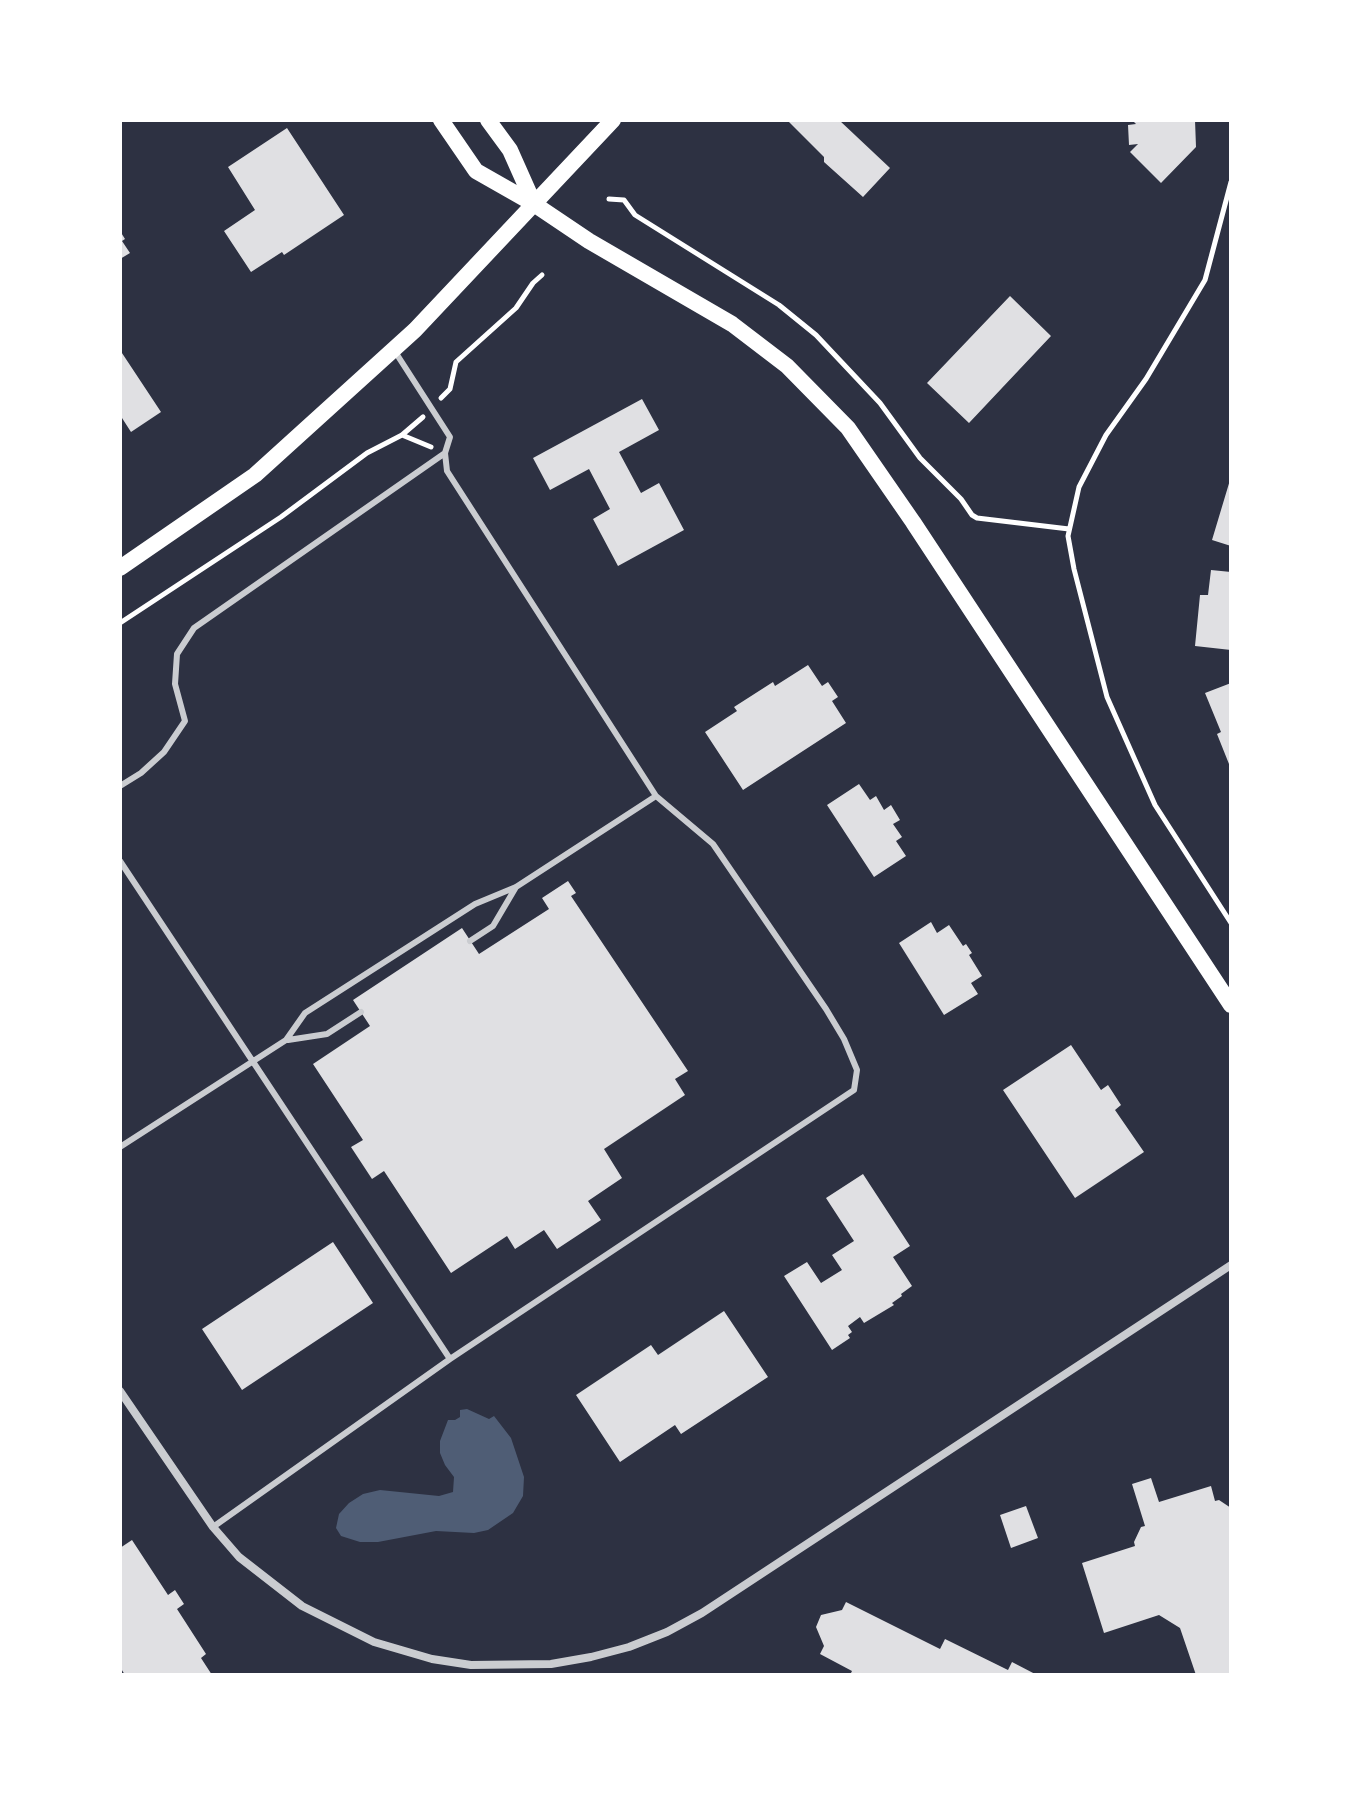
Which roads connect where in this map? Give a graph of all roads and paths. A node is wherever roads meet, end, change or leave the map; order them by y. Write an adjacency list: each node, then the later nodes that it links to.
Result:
1 (441, 120): 6 (main road)
2 (488, 120): 6 (main road)
3 (613, 120): 6 (main road)
4 (1231, 182): 12 (path)
5 (609, 199): 12 (path)
6 (534, 204): 8 (main road); 21 (main road)
7 (542, 275): 9 (path)
8 (393, 350): 9 (lane); 13 (main road)
9 (431, 409): 10 (path); 11 (lane)
10 (402, 435): 11 (path); 14 (path)
11 (445, 453): 15 (lane); 16 (lane)
12 (1069, 529): 19 (path)
13 (120, 568)
14 (120, 623)
15 (120, 786)
16 (656, 796): 18 (lane); 27 (lane)
17 (120, 861): 24 (lane)
18 (516, 887): 20 (lane); 23 (lane)
19 (1231, 923)
20 (470, 941)
21 (1231, 1005)
22 (361, 1012): 23 (lane)
23 (286, 1040): 24 (lane)
24 (252, 1062): 25 (lane); 27 (lane)
25 (120, 1147)
26 (1231, 1265): 29 (street)
27 (450, 1359): 29 (lane)
28 (120, 1391): 29 (street)
29 (213, 1527)

